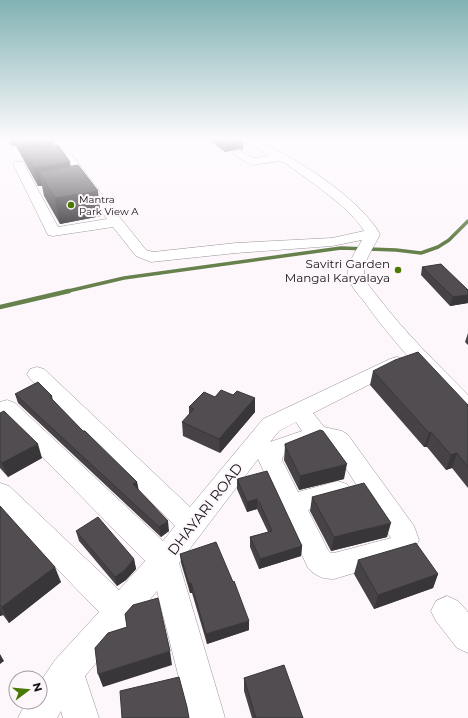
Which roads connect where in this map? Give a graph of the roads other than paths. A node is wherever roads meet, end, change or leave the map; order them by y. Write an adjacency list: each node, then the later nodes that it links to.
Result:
1 (29, 174): 7 (street)
2 (81, 174): 4 (street)
3 (308, 174): 9 (street)
4 (88, 183): 5 (street); 8 (street)
5 (72, 186)
6 (49, 190): 7 (street)
7 (33, 192): 8 (street)
8 (116, 222): 9 (street)
9 (368, 243): 10 (street)
10 (416, 353): 13 (street); 14 (street, DHAYARI ROAD)
11 (37, 374): 19 (street)
12 (7, 408): 20 (street)
13 (468, 408)
14 (299, 412): 15 (street); 19 (street, DHAYARI ROAD)
15 (317, 434): 16 (street); 18 (street)
16 (369, 483): 18 (street); 18 (street)
17 (0, 493): 21 (street)
18 (292, 504)
19 (192, 526): 20 (street, DHAYARI ROAD)
20 (164, 561): 21 (street, DHAYARI ROAD); 27 (street)
21 (120, 611): 24 (street, DHAYARI ROAD)
22 (446, 611): 23 (street)
23 (468, 637)
24 (67, 672): 25 (street, DHAYARI ROAD); 26 (street)
25 (36, 718)
26 (81, 718)
27 (207, 718)

